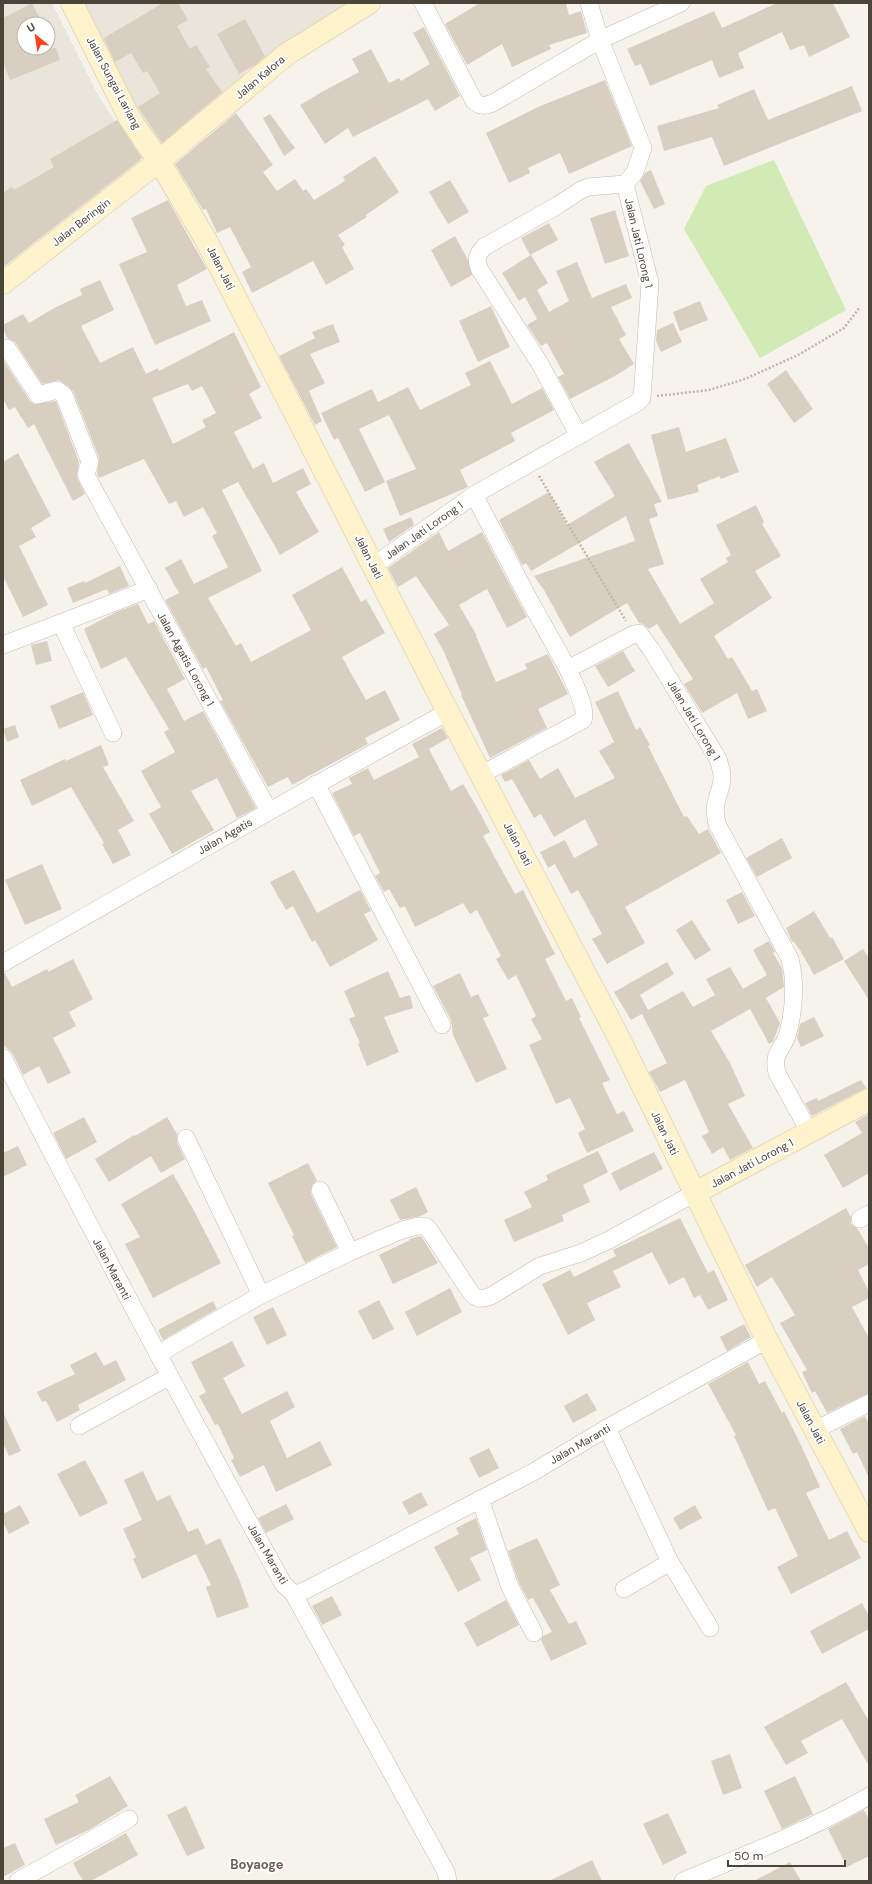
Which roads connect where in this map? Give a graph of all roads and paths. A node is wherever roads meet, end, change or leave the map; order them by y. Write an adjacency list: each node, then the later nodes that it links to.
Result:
1 (72, 3): 7 (street, Jalan Sungai Lariang)
2 (369, 3): 7 (street, Jalan Kalora)
3 (423, 3): 6 (street)
4 (589, 3): 6 (street, Jalan Jati Lorong 1)
5 (681, 3): 6 (street)
6 (600, 40): 8 (street, Jalan Jati Lorong 1)
7 (160, 161): 9 (street, Jalan Beringin); 16 (street, Jalan Jati)
8 (625, 184): 12 (street, Jalan Jati Lorong 1); 13 (street)
9 (3, 283)
10 (860, 307): 12 (path)
11 (8, 348): 17 (street, Jalan Agatis Lorong 1)
12 (642, 398): 13 (street, Jalan Jati Lorong 1)
13 (579, 436): 14 (street, Jalan Jati Lorong 1)
14 (531, 462): 15 (street, Jalan Jati Lorong 1); 19 (path)
15 (474, 495): 16 (street, Jalan Jati Lorong 1); 21 (street, Jalan Jati Lorong 1)
16 (373, 566): 22 (street, Jalan Jati)
17 (148, 589): 18 (street); 26 (street, Jalan Agatis Lorong 1)
18 (61, 623): 20 (street); 23 (street)
19 (634, 634): 21 (street); 31 (street, Jalan Jati Lorong 1)
20 (3, 645)
21 (568, 669): 24 (street, Jalan Jati Lorong 1)
22 (448, 712): 24 (street, Jalan Jati); 25 (street, Jalan Agatis)
23 (113, 733)
24 (482, 774): 34 (street, Jalan Jati)
25 (316, 784): 26 (street, Jalan Agatis); 28 (street)
26 (269, 811): 27 (street, Jalan Agatis)
27 (3, 963)
28 (442, 1025)
29 (3, 1058): 38 (street, Jalan Maranti)
30 (869, 1100): 31 (street, Jalan Jati Lorong 1)
31 (810, 1133): 34 (street, Jalan Jati Lorong 1)
32 (186, 1138): 36 (street)
33 (320, 1190): 35 (street)
34 (695, 1193): 35 (street); 37 (street, Jalan Jati)
35 (350, 1252): 36 (street)
36 (260, 1295): 38 (street)
37 (767, 1340): 42 (street, Jalan Maranti); 43 (street, Jalan Jati)
38 (158, 1354): 39 (street, Jalan Maranti)
39 (170, 1376): 41 (street); 48 (street, Jalan Maranti)
40 (869, 1403): 43 (street)
41 (79, 1426)
42 (607, 1428): 44 (street, Jalan Maranti); 46 (street)
43 (815, 1430): 45 (street, Jalan Jati)
44 (480, 1499): 48 (street, Jalan Maranti); 50 (street)
45 (869, 1531)
46 (670, 1562): 47 (street); 49 (street)
47 (624, 1590)
48 (293, 1594): 54 (street)
49 (710, 1628)
50 (534, 1633)
51 (869, 1796): 55 (street)
52 (129, 1819): 53 (street)
53 (18, 1881)
54 (448, 1881)
55 (683, 1881)

